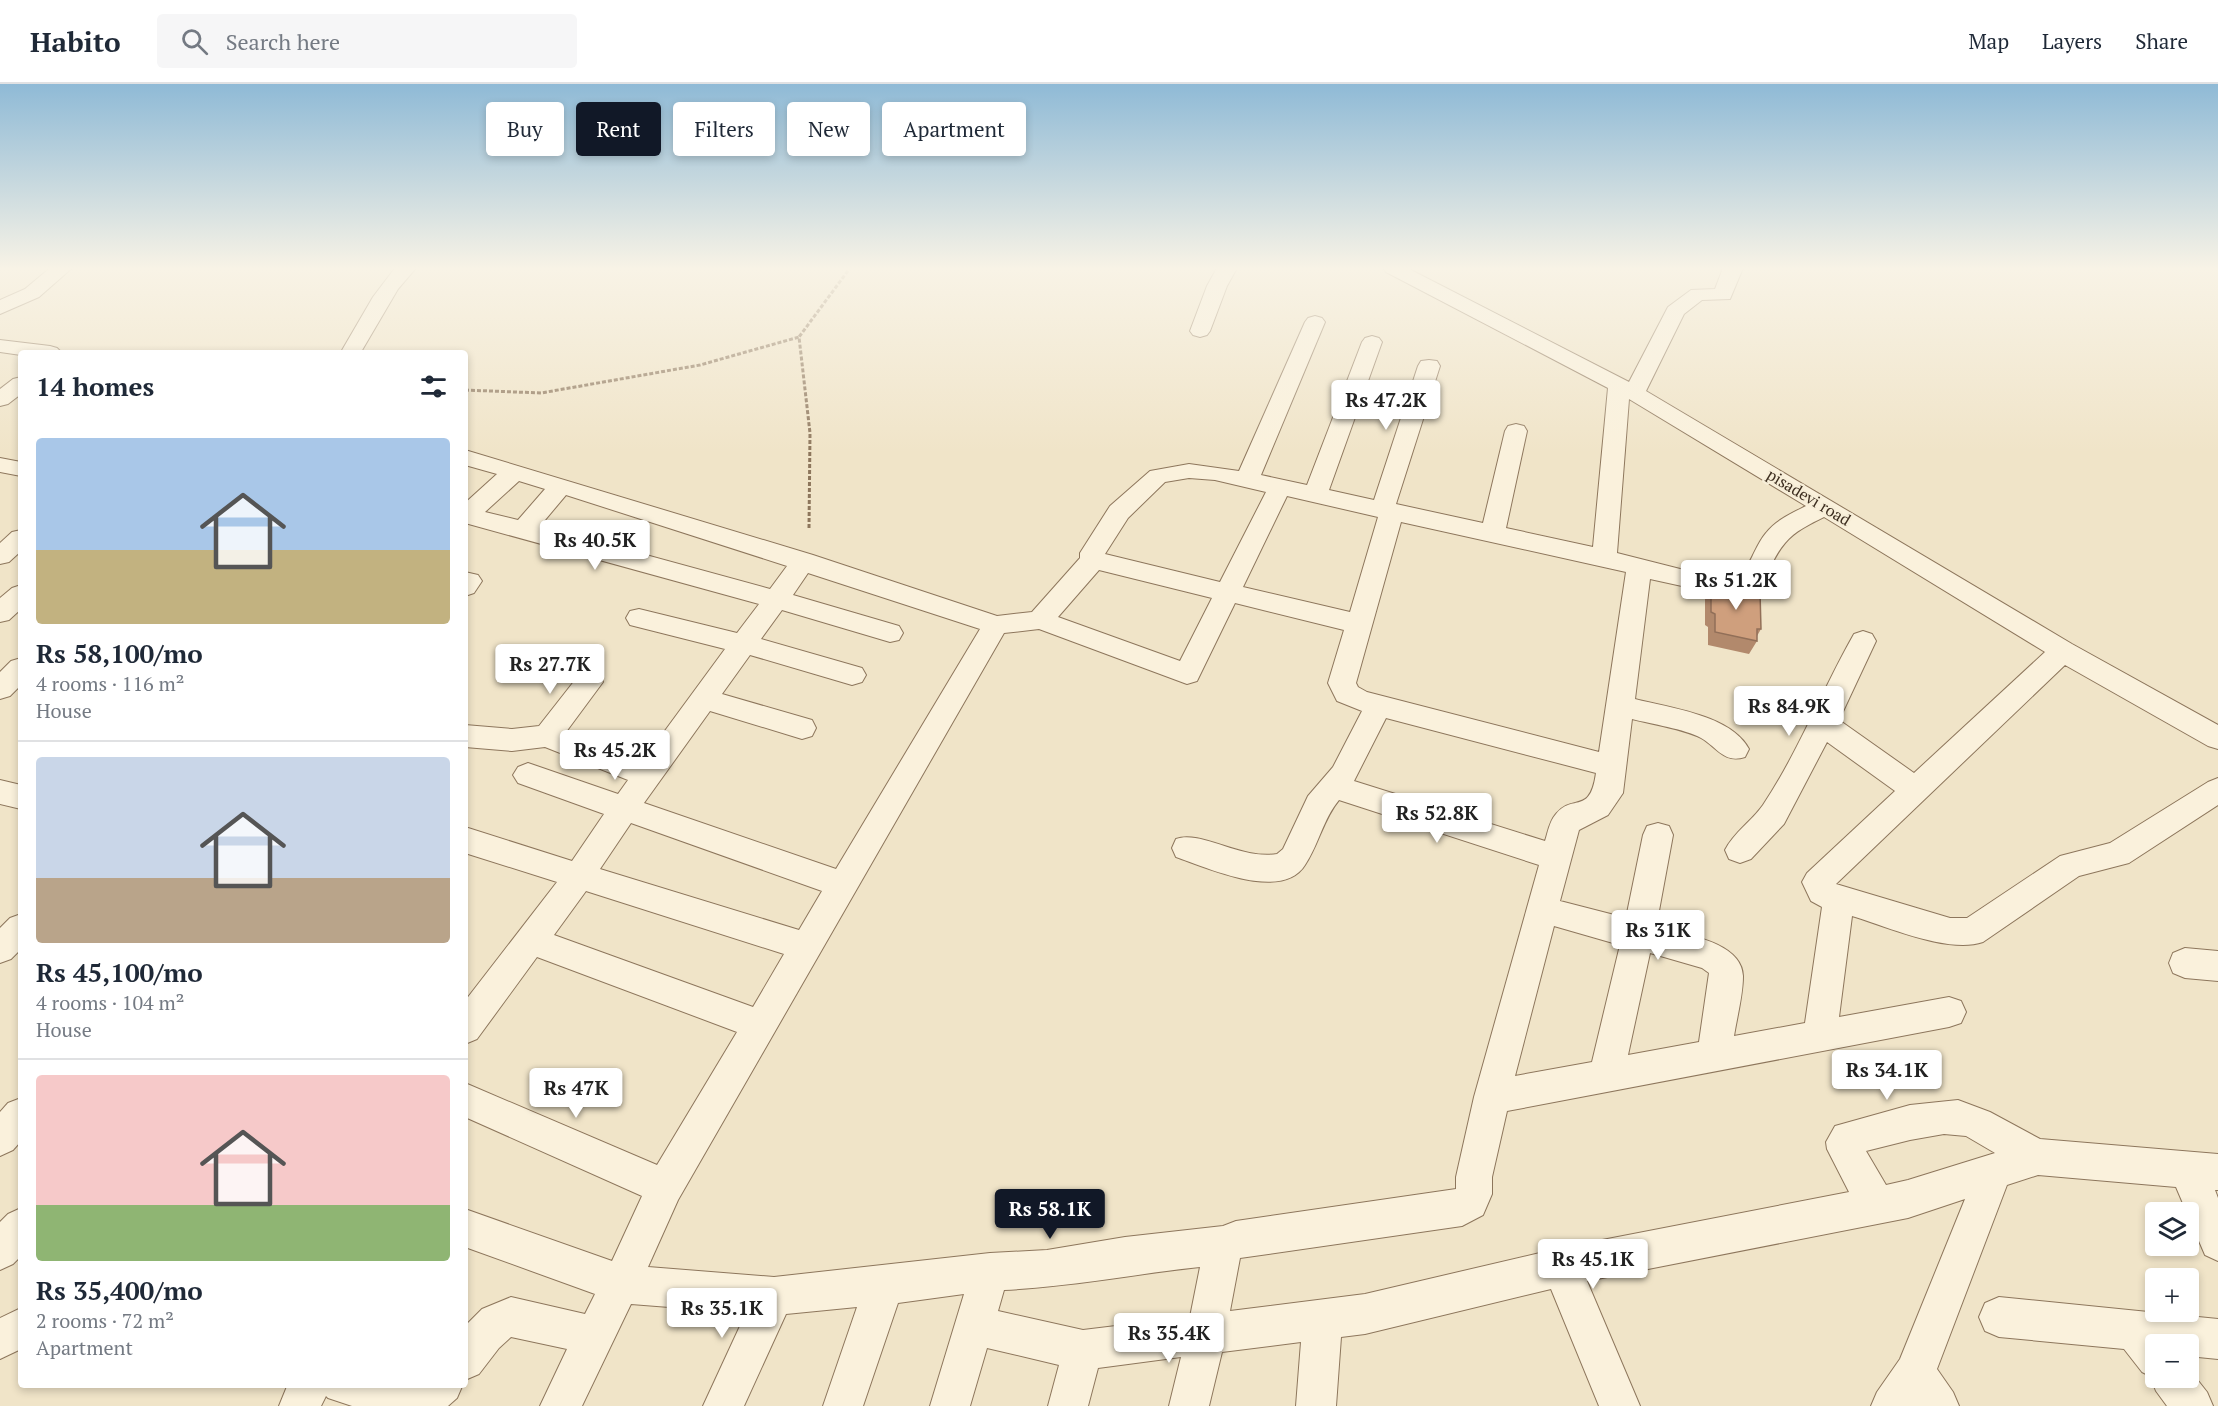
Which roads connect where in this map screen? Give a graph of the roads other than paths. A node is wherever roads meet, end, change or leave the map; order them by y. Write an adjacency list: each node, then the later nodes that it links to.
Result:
1 (367, 330): 8 (street)
2 (1312, 330): 20 (street)
3 (1511, 330): 11 (street, pisadevi road)
4 (1663, 330): 11 (street)
5 (1372, 342): 23 (street)
6 (0, 346): 7 (street)
7 (33, 350)
8 (353, 350)
9 (1429, 366): 25 (street)
10 (18, 386): 12 (street)
11 (1626, 390): 24 (street, pisadevi road); 30 (street)
12 (0, 399)
13 (0, 409): 14 (street)
14 (18, 412)
15 (1516, 431): 29 (street)
16 (468, 458): 19 (street)
17 (0, 465): 18 (street)
18 (18, 468)
19 (515, 471): 21 (street); 26 (street)
20 (1247, 480): 22 (street); 31 (street)
21 (561, 485): 28 (street); 32 (street)
22 (1280, 487): 23 (street); 34 (street)
23 (1316, 494): 25 (street)
24 (1825, 506): 33 (street); 45 (street, pisadevi road)
25 (1388, 510): 29 (street); 40 (street)
26 (468, 513)
27 (468, 516): 28 (street)
28 (523, 530): 36 (street)
29 (1493, 533): 30 (street)
30 (1604, 558): 33 (street)
31 (1093, 560): 34 (street); 39 (street)
32 (804, 561): 36 (street); 41 (street)
33 (1638, 568): 52 (street)
34 (1228, 594): 39 (street); 40 (street)
35 (18, 597): 37 (street)
36 (776, 599): 42 (street); 44 (street)
37 (0, 613)
38 (639, 618): 44 (street)
39 (1040, 620): 41 (street)
40 (1359, 624): 51 (street)
41 (996, 625): 74 (street)
42 (890, 633)
43 (1863, 641): 53 (street)
44 (744, 644): 47 (street); 50 (street)
45 (2063, 651): 57 (street, pisadevi road); 63 (street)
46 (15, 668): 49 (street)
47 (852, 675)
48 (589, 682): 56 (street)
49 (0, 689)
50 (704, 699): 54 (street); 61 (street)
51 (1378, 705): 59 (street); 62 (street)
52 (1619, 705): 58 (street); 59 (street)
53 (1823, 724): 63 (street); 71 (street)
54 (802, 728)
55 (468, 736): 56 (street)
56 (547, 736): 61 (street)
57 (2218, 738)
58 (1735, 749)
59 (1611, 766): 72 (street)
60 (528, 776): 67 (street)
61 (648, 776): 67 (street)
62 (1333, 786): 70 (street); 72 (street)
63 (1916, 790): 75 (street)
64 (2218, 790): 75 (street)
65 (0, 792): 66 (street)
66 (18, 796)
67 (623, 810): 73 (street); 74 (street)
68 (1658, 835): 78 (street)
69 (468, 841): 73 (street)
70 (1187, 848)
71 (1740, 850)
72 (1555, 857): 76 (street)
73 (579, 876): 79 (street); 80 (street)
74 (843, 885): 80 (street)
75 (1839, 899): 87 (street)
76 (1541, 909): 78 (street); 90 (street)
77 (18, 931): 81 (street)
78 (1638, 936): 88 (street); 89 (street)
79 (529, 940): 85 (street); 86 (street)
80 (807, 947): 86 (street)
81 (0, 950)
82 (2185, 963): 83 (street)
83 (2218, 966)
84 (1948, 1012): 87 (street)
85 (468, 1025)
86 (760, 1025): 97 (street)
87 (1820, 1036): 88 (street)
88 (1714, 1055): 89 (street)
89 (1606, 1075): 90 (street)
90 (1492, 1096): 102 (street)
91 (468, 1101): 97 (street)
92 (18, 1118): 93 (street)
93 (0, 1138)
94 (2038, 1157): 95 (street); 96 (street); 98 (street)
95 (1994, 1171): 98 (street); 121 (street)
96 (2202, 1171): 101 (street)
97 (665, 1187): 106 (street)
98 (1876, 1204): 104 (street)
99 (468, 1229): 106 (street)
100 (18, 1230): 103 (street)
101 (2218, 1242)
102 (1223, 1245): 105 (street); 113 (street)
103 (0, 1251)
104 (1561, 1267): 110 (street); 134 (street)
105 (990, 1272): 107 (street); 111 (street)
106 (621, 1284): 108 (street); 114 (street)
107 (884, 1286): 108 (street); 129 (street)
108 (774, 1296): 128 (street)
109 (1999, 1317): 118 (street)
110 (1322, 1319): 113 (street); 133 (street)
111 (975, 1326): 119 (street); 130 (street)
112 (18, 1330): 115 (street)
113 (1206, 1335): 119 (street); 132 (street)
114 (595, 1336): 120 (street); 127 (street)
115 (0, 1339)
116 (2218, 1339): 117 (street)
117 (2199, 1340)
118 (2145, 1344)
119 (1083, 1350): 131 (street)
120 (468, 1356)
121 (1915, 1373): 135 (street); 136 (street)
122 (309, 1388): 126 (street)
123 (365, 1388): 124 (street)
124 (438, 1388)
125 (2179, 1388): 137 (street)
126 (299, 1406)
127 (560, 1406)
128 (723, 1406)
129 (843, 1406)
130 (950, 1406)
131 (1068, 1406)
132 (1189, 1406)
133 (1316, 1406)
134 (1620, 1406)
135 (1891, 1406)
136 (1939, 1406)
137 (2193, 1406)

